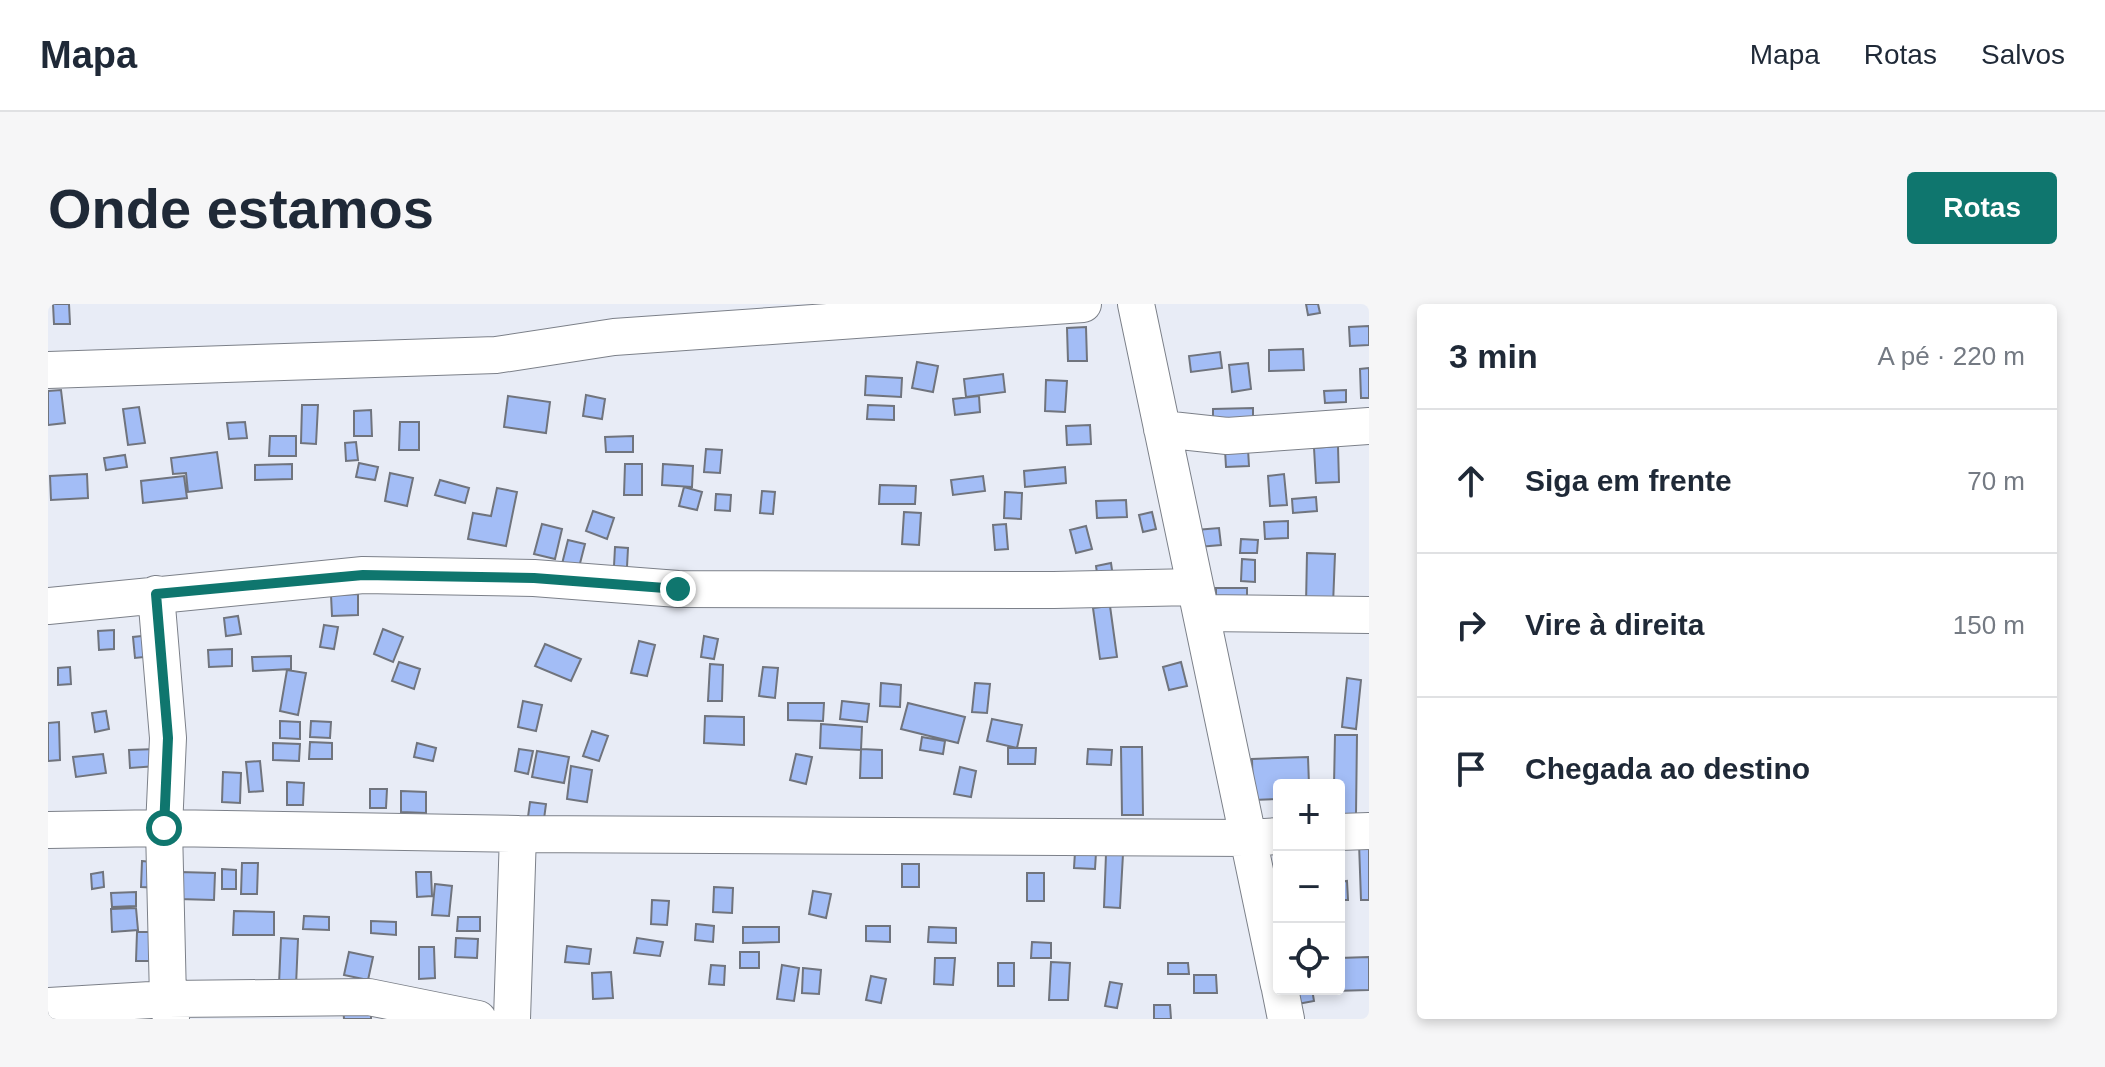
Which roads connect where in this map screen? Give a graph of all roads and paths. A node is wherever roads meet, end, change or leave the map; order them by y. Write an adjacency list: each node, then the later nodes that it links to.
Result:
1 (1083, 304): 3 (street)
2 (1136, 304): 5 (street)
3 (48, 370)
4 (1369, 426): 5 (street)
5 (1162, 429): 7 (street)
6 (156, 594): 7 (street); 8 (street); 10 (street)
7 (1198, 600): 9 (street); 15 (street)
8 (48, 606)
9 (1369, 615)
10 (164, 828): 11 (street); 14 (street); 19 (street)
11 (48, 830)
12 (1369, 831): 13 (street)
13 (1345, 832)
14 (518, 834): 15 (street); 21 (street)
15 (1264, 837): 16 (street)
16 (1273, 927)
17 (1281, 995): 22 (street)
18 (48, 1006): 19 (street)
19 (169, 1009): 20 (street)
20 (478, 1019)
21 (512, 1019)
22 (1286, 1019)

